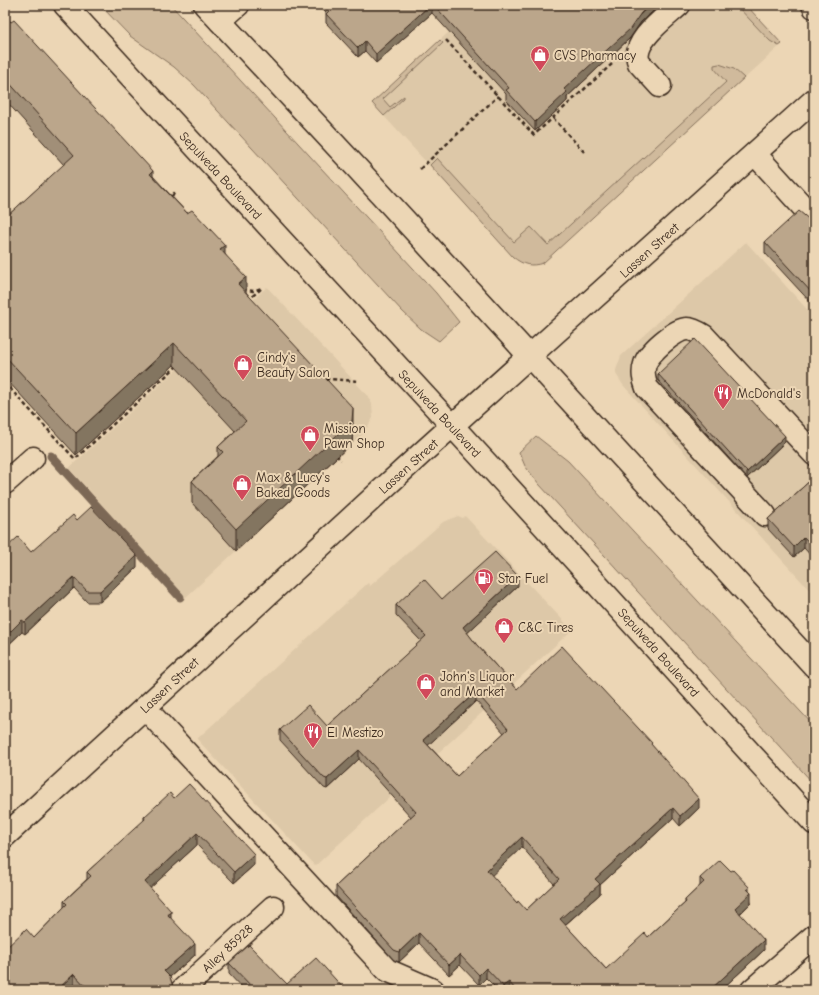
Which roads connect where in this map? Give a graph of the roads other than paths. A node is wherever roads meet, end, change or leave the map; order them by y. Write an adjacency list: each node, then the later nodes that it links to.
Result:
1 (65, 5): 11 (main road, Sepulveda Boulevard)
2 (205, 5): 5 (main road)
3 (238, 5): 5 (main road)
4 (679, 5): 6 (main road)
5 (220, 21): 10 (main road)
6 (660, 86)
7 (814, 100): 8 (main road, Lassen Street)
8 (755, 154): 9 (main road); 10 (main road, Lassen Street)
9 (814, 219)
10 (529, 356): 11 (main road, Lassen Street); 16 (main road)
11 (452, 426): 17 (main road, Lassen Street); 18 (main road, Sepulveda Boulevard)
12 (814, 454): 15 (main road)
13 (34, 458): 14 (main road)
14 (5, 484)
15 (765, 515)
16 (814, 666)
17 (145, 708): 19 (main road, Lassen Street); 23 (main road)
18 (814, 823)
19 (5, 836)
20 (273, 907): 22 (main road, Alley 85928)
21 (814, 936): 24 (main road)
22 (182, 990)
23 (433, 990)
24 (752, 990)

